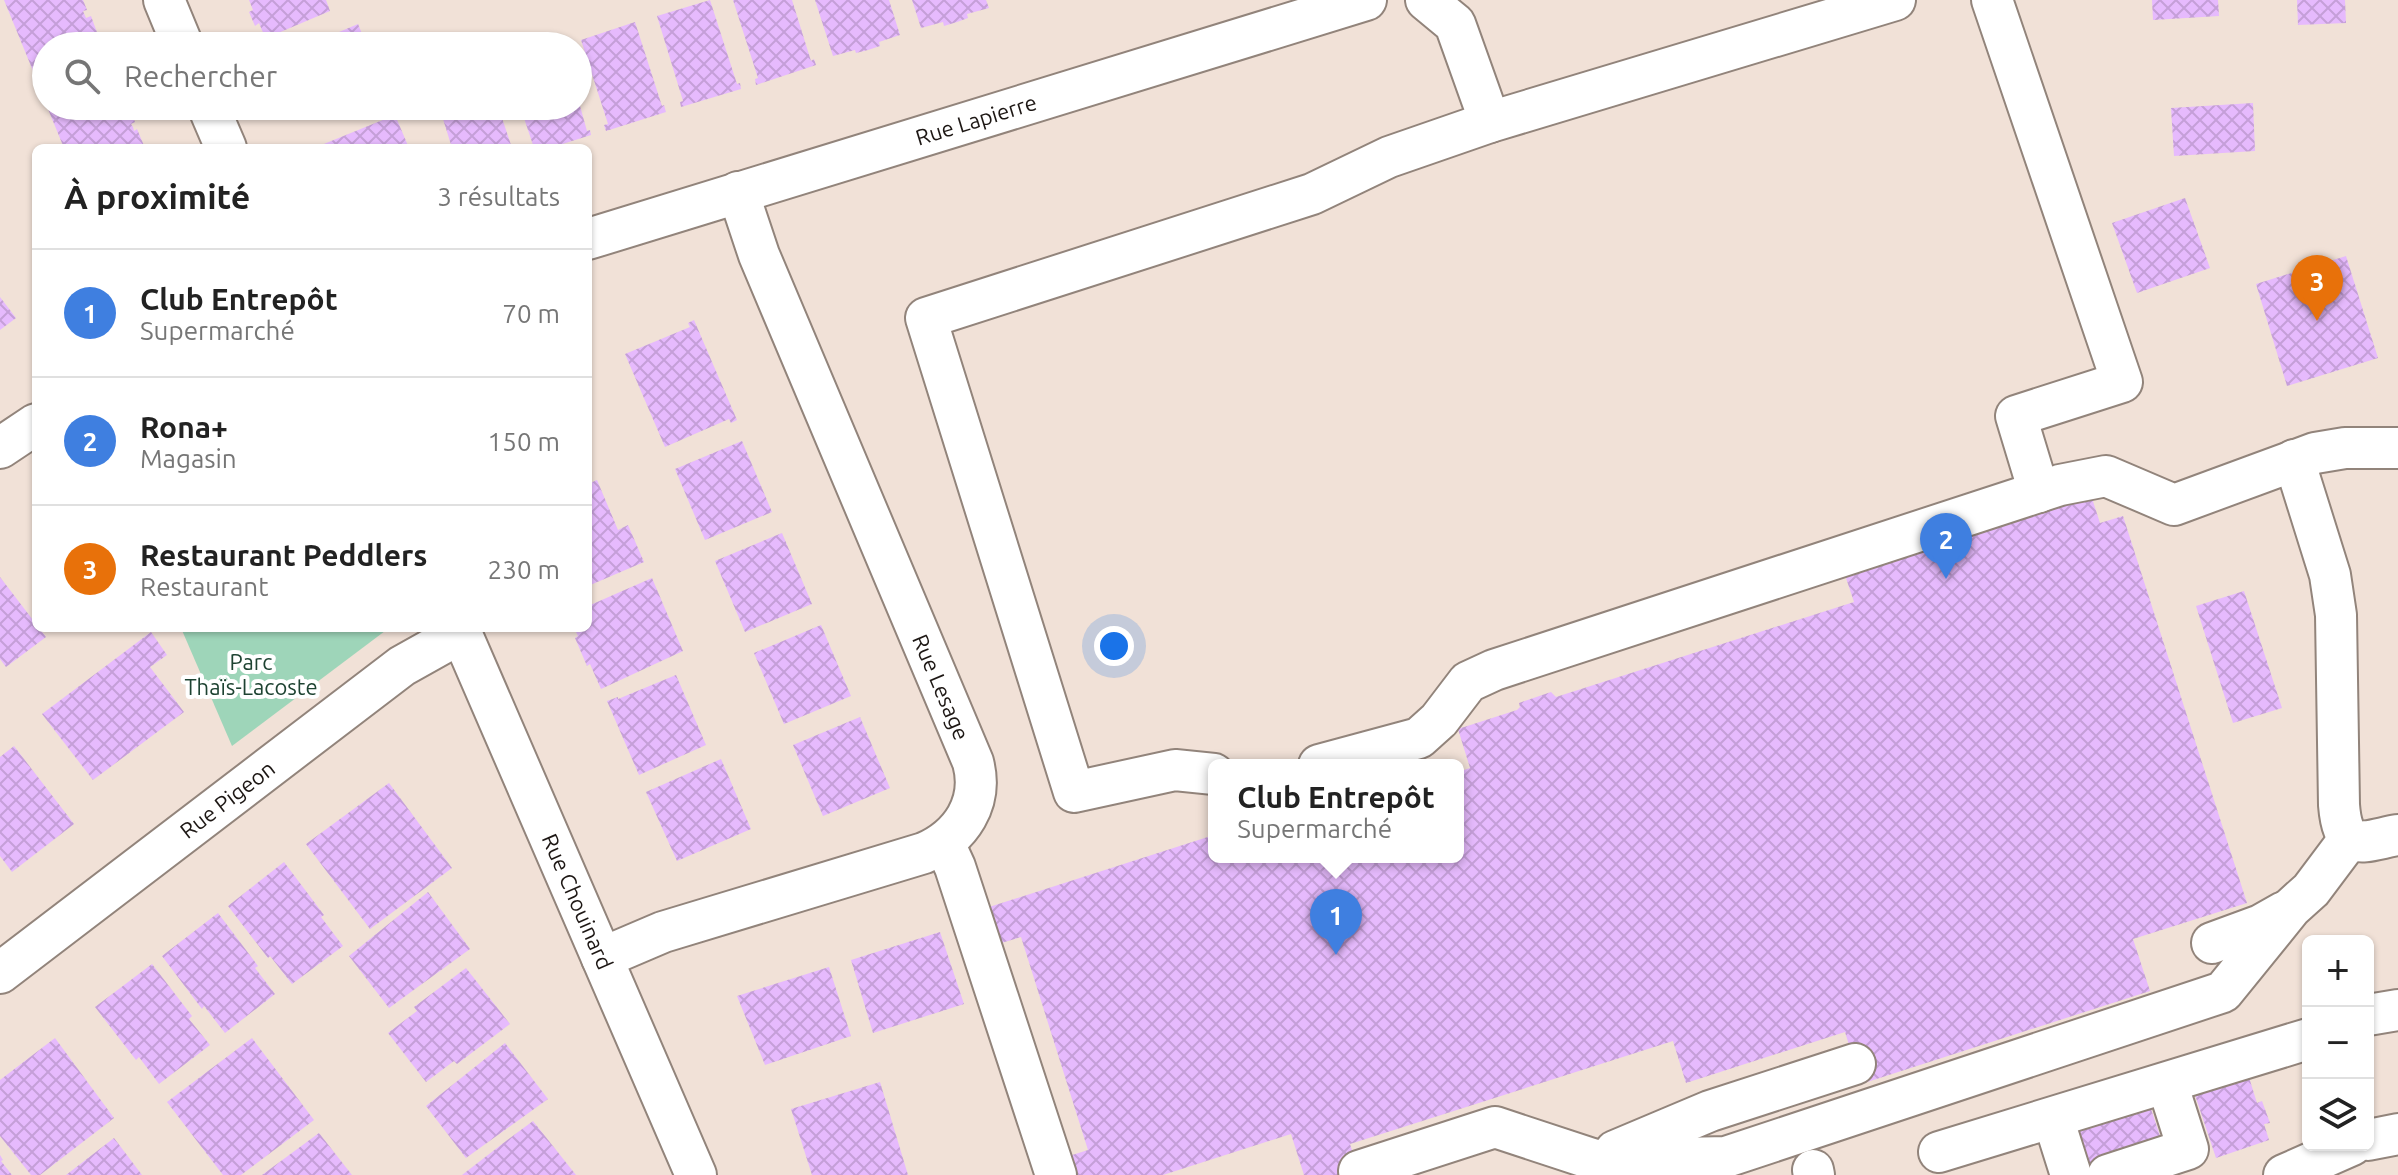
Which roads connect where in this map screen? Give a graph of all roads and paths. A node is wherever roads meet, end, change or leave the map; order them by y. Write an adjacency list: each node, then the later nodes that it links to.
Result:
1 (164, 0): 6 (street)
2 (1366, 0): 10 (street, Rue Lapierre)
3 (1426, 0): 8 (street)
4 (1895, 0): 8 (street)
5 (1992, 0): 16 (street)
6 (177, 32)
7 (214, 120): 9 (street)
8 (1490, 122): 20 (street)
9 (224, 144)
10 (738, 192): 11 (street, Rue Lapierre); 23 (street, Rue Lesage)
11 (592, 238)
12 (32, 427): 13 (street)
13 (0, 448)
14 (2398, 448): 15 (street)
15 (2294, 460): 16 (street); 22 (street)
16 (2039, 492): 19 (street)
17 (458, 632): 27 (street, Rue Pigeon)
18 (460, 632): 26 (street, Rue Chouinard)
19 (1341, 759)
20 (1208, 773)
21 (2398, 835): 22 (street)
22 (2350, 838): 24 (street)
23 (944, 843): 26 (street, Rue Lesage); 41 (street)
24 (2291, 908): 25 (street); 38 (street)
25 (2212, 943)
26 (602, 958): 40 (street, Rue Chouinard)
27 (0, 973)
28 (2398, 1010): 29 (street)
29 (2374, 1012)
30 (2302, 1041): 32 (street)
31 (1855, 1064): 38 (street)
32 (2167, 1083): 33 (street); 44 (street)
33 (2053, 1118): 37 (street); 43 (street)
34 (2398, 1134): 35 (street)
35 (2374, 1139)
36 (2338, 1151): 45 (street)
37 (1939, 1152)
38 (1595, 1160): 39 (street); 42 (street)
39 (1359, 1171)
40 (696, 1175)
41 (1056, 1175)
42 (1552, 1175)
43 (2071, 1175)
44 (2108, 1175)
45 (2284, 1175)

